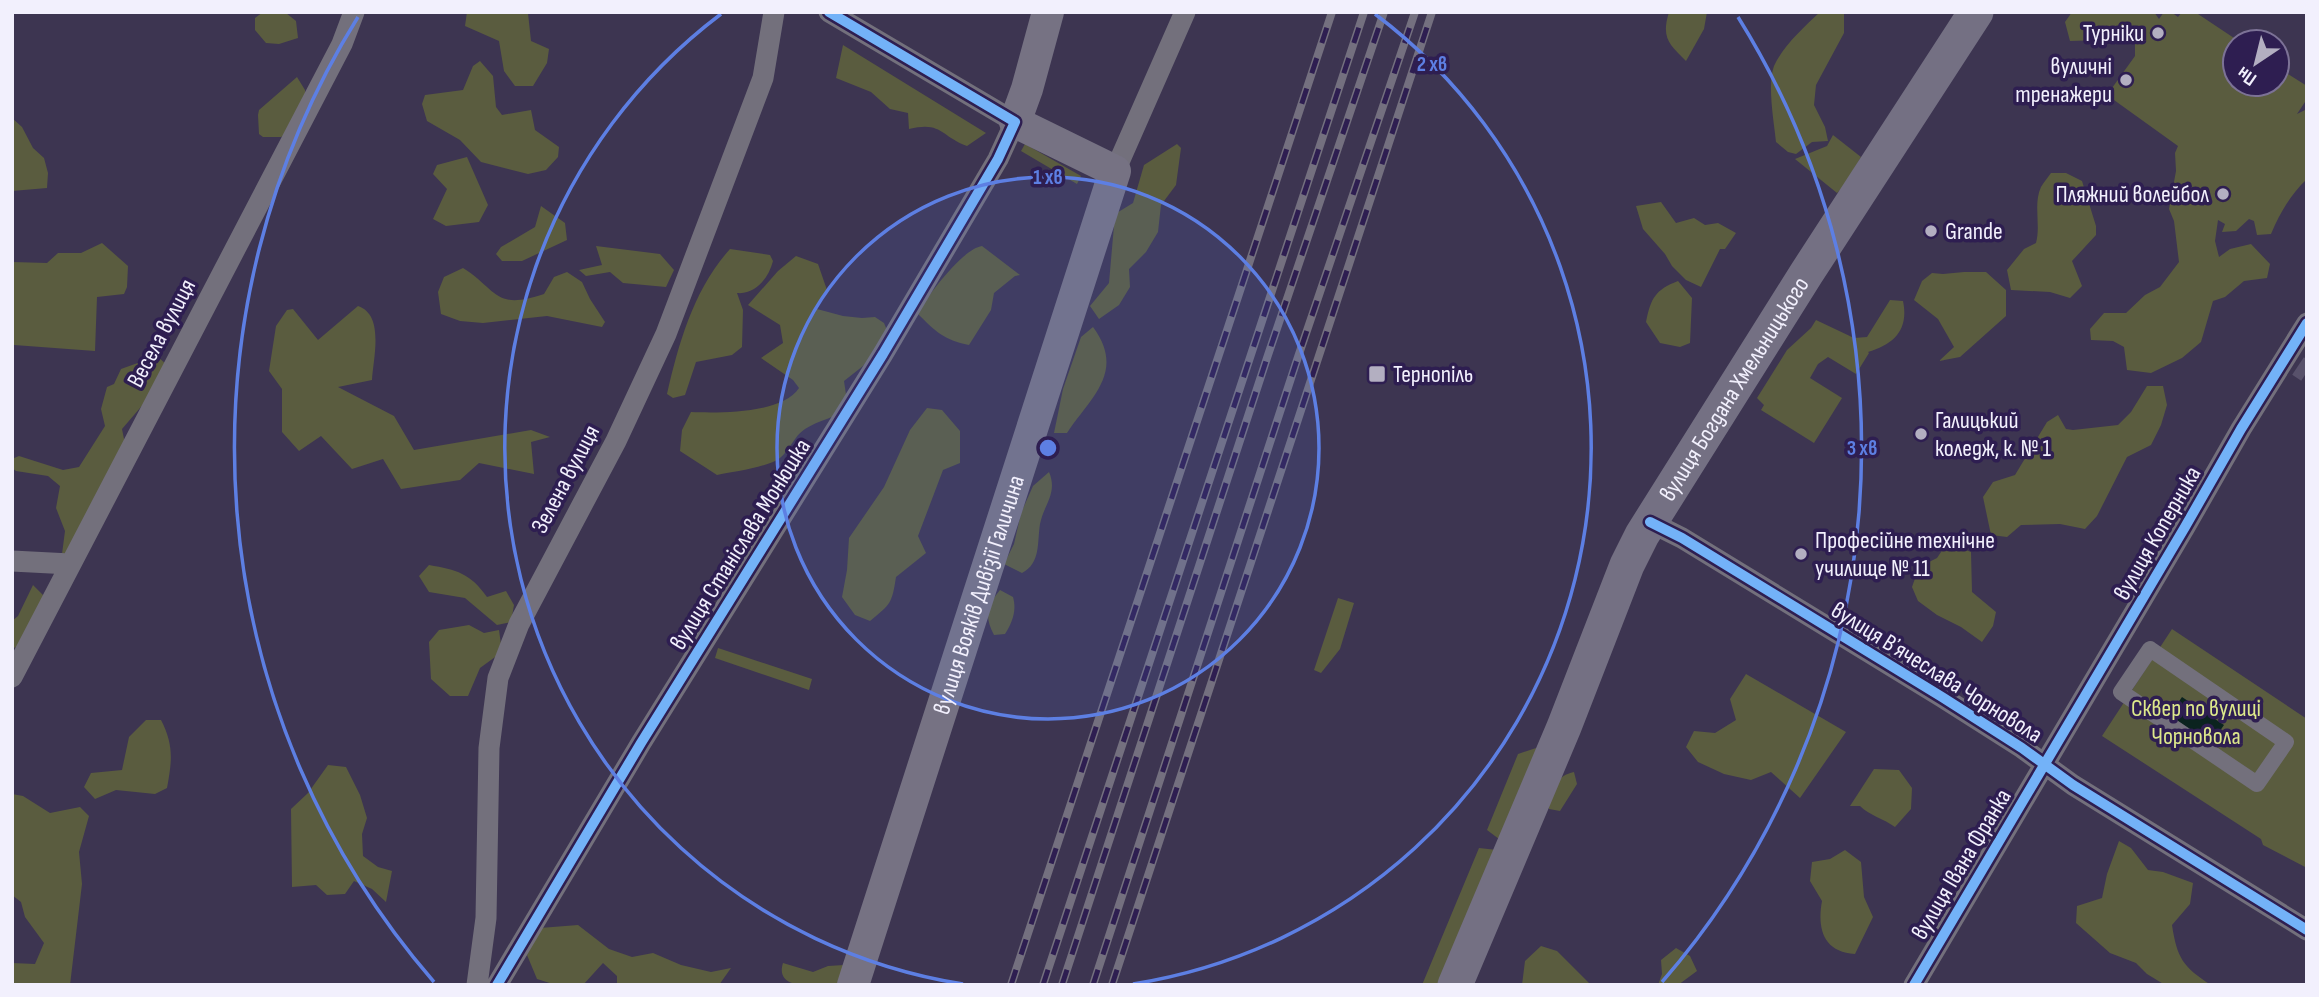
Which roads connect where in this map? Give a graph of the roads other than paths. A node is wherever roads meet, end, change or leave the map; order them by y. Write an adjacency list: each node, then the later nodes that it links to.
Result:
1 (354, 12): 12 (street, Весела вулиця)
2 (774, 12): 17 (street, Зелена вулиця)
3 (830, 12): 7 (street)
4 (1048, 12): 7 (main road)
5 (1185, 12): 8 (street, вулиця Вояків Дивізії Галичина)
6 (1976, 12): 10 (main road, вулиця Богдана Хмельницького)
7 (1015, 122): 8 (main road); 18 (street, вулиця Станіслава Монюшка)
8 (1115, 171): 19 (main road, вулиця Вояків Дивізії Галичина)
9 (2307, 323): 15 (street, вулиця Коперника)
10 (1650, 522): 15 (street, вулиця Вʼячеслава Чорновола); 20 (main road, вулиця Богдана Хмельницького)
11 (12, 561): 12 (street)
12 (70, 564): 13 (street, Весела вулиця)
13 (12, 677)
14 (2121, 692): 14 (street)
15 (2044, 764): 16 (street, вулиця Вʼячеслава Чорновола); 21 (street, вулиця Івана Франка)
16 (2307, 930)
17 (477, 985)
18 (497, 985)
19 (853, 985)
20 (1455, 985)
21 (1914, 985)

